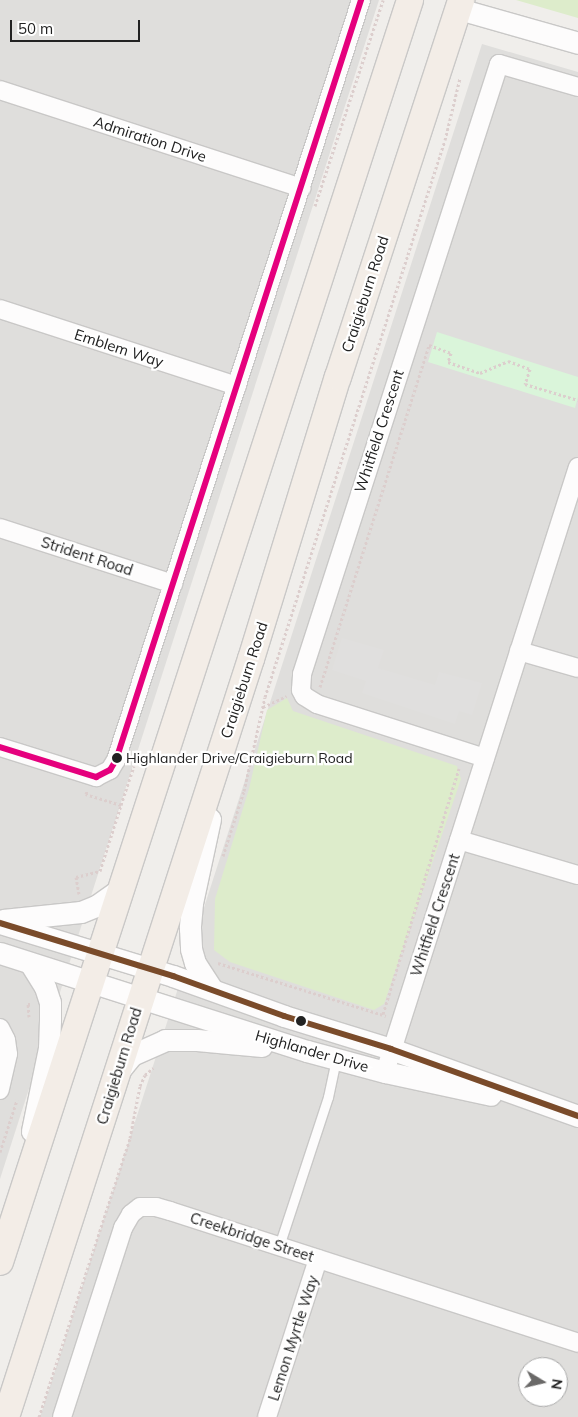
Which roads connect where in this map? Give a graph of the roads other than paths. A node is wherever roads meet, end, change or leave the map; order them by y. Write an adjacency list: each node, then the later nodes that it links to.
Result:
1 (361, 0): 7 (street)
2 (410, 0): 20 (main road)
3 (460, 4): 4 (street); 15 (main road, Craigieburn Road)
4 (578, 43)
5 (578, 87): 17 (street, Whitfield Crescent)
6 (0, 90): 7 (street, Admiration Drive)
7 (301, 188): 9 (street)
8 (0, 309): 9 (street, Emblem Way)
9 (237, 386): 12 (street)
10 (578, 467): 13 (street, Whitfield Crescent)
11 (0, 528): 12 (street, Strident Road)
12 (173, 584): 16 (street)
13 (520, 651): 14 (street); 17 (street, Whitfield Crescent)
14 (578, 668)
15 (228, 730): 25 (main road, Craigieburn Road); 27 (street)
16 (0, 747)
17 (485, 758): 18 (street, Whitfield Crescent)
18 (459, 840): 19 (street); 30 (street, Whitfield Crescent)
19 (578, 875)
20 (122, 888): 21 (street); 23 (main road)
21 (0, 922): 23 (street, Highlander Drive)
22 (0, 953): 24 (street, Highlander Drive)
23 (100, 953): 25 (street, Highlander Drive); 26 (main road)
24 (30, 963): 26 (street, Highlander Drive); 38 (street)
25 (149, 969): 27 (street, Highlander Drive); 28 (main road, Craigieburn Road)
26 (90, 983): 28 (street, Highlander Drive); 38 (main road)
27 (212, 989): 30 (street, Highlander Drive)
28 (140, 999): 31 (street, Highlander Drive); 33 (main road, Craigieburn Road)
29 (0, 1028): 35 (street)
30 (391, 1049): 34 (street, Whitfield Crescent); 36 (street, Highlander Drive)
31 (307, 1051): 32 (street, Highlander Drive); 33 (street)
32 (336, 1059): 34 (street, Highlander Drive); 39 (lane)
33 (118, 1072): 43 (main road, Craigieburn Road)
34 (385, 1072): 36 (street, Highlander Drive)
35 (0, 1090)
36 (538, 1102): 37 (street, Highlander Drive)
37 (578, 1116)
38 (17, 1210): 41 (main road)
39 (279, 1246): 40 (street, Creekbridge Street); 44 (street, Creekbridge Street)
40 (318, 1259): 42 (street, Creekbridge Street); 45 (street, Lemon Myrtle Way)
41 (0, 1262)
42 (578, 1343)
43 (6, 1417)
44 (62, 1417)
45 (267, 1417)

